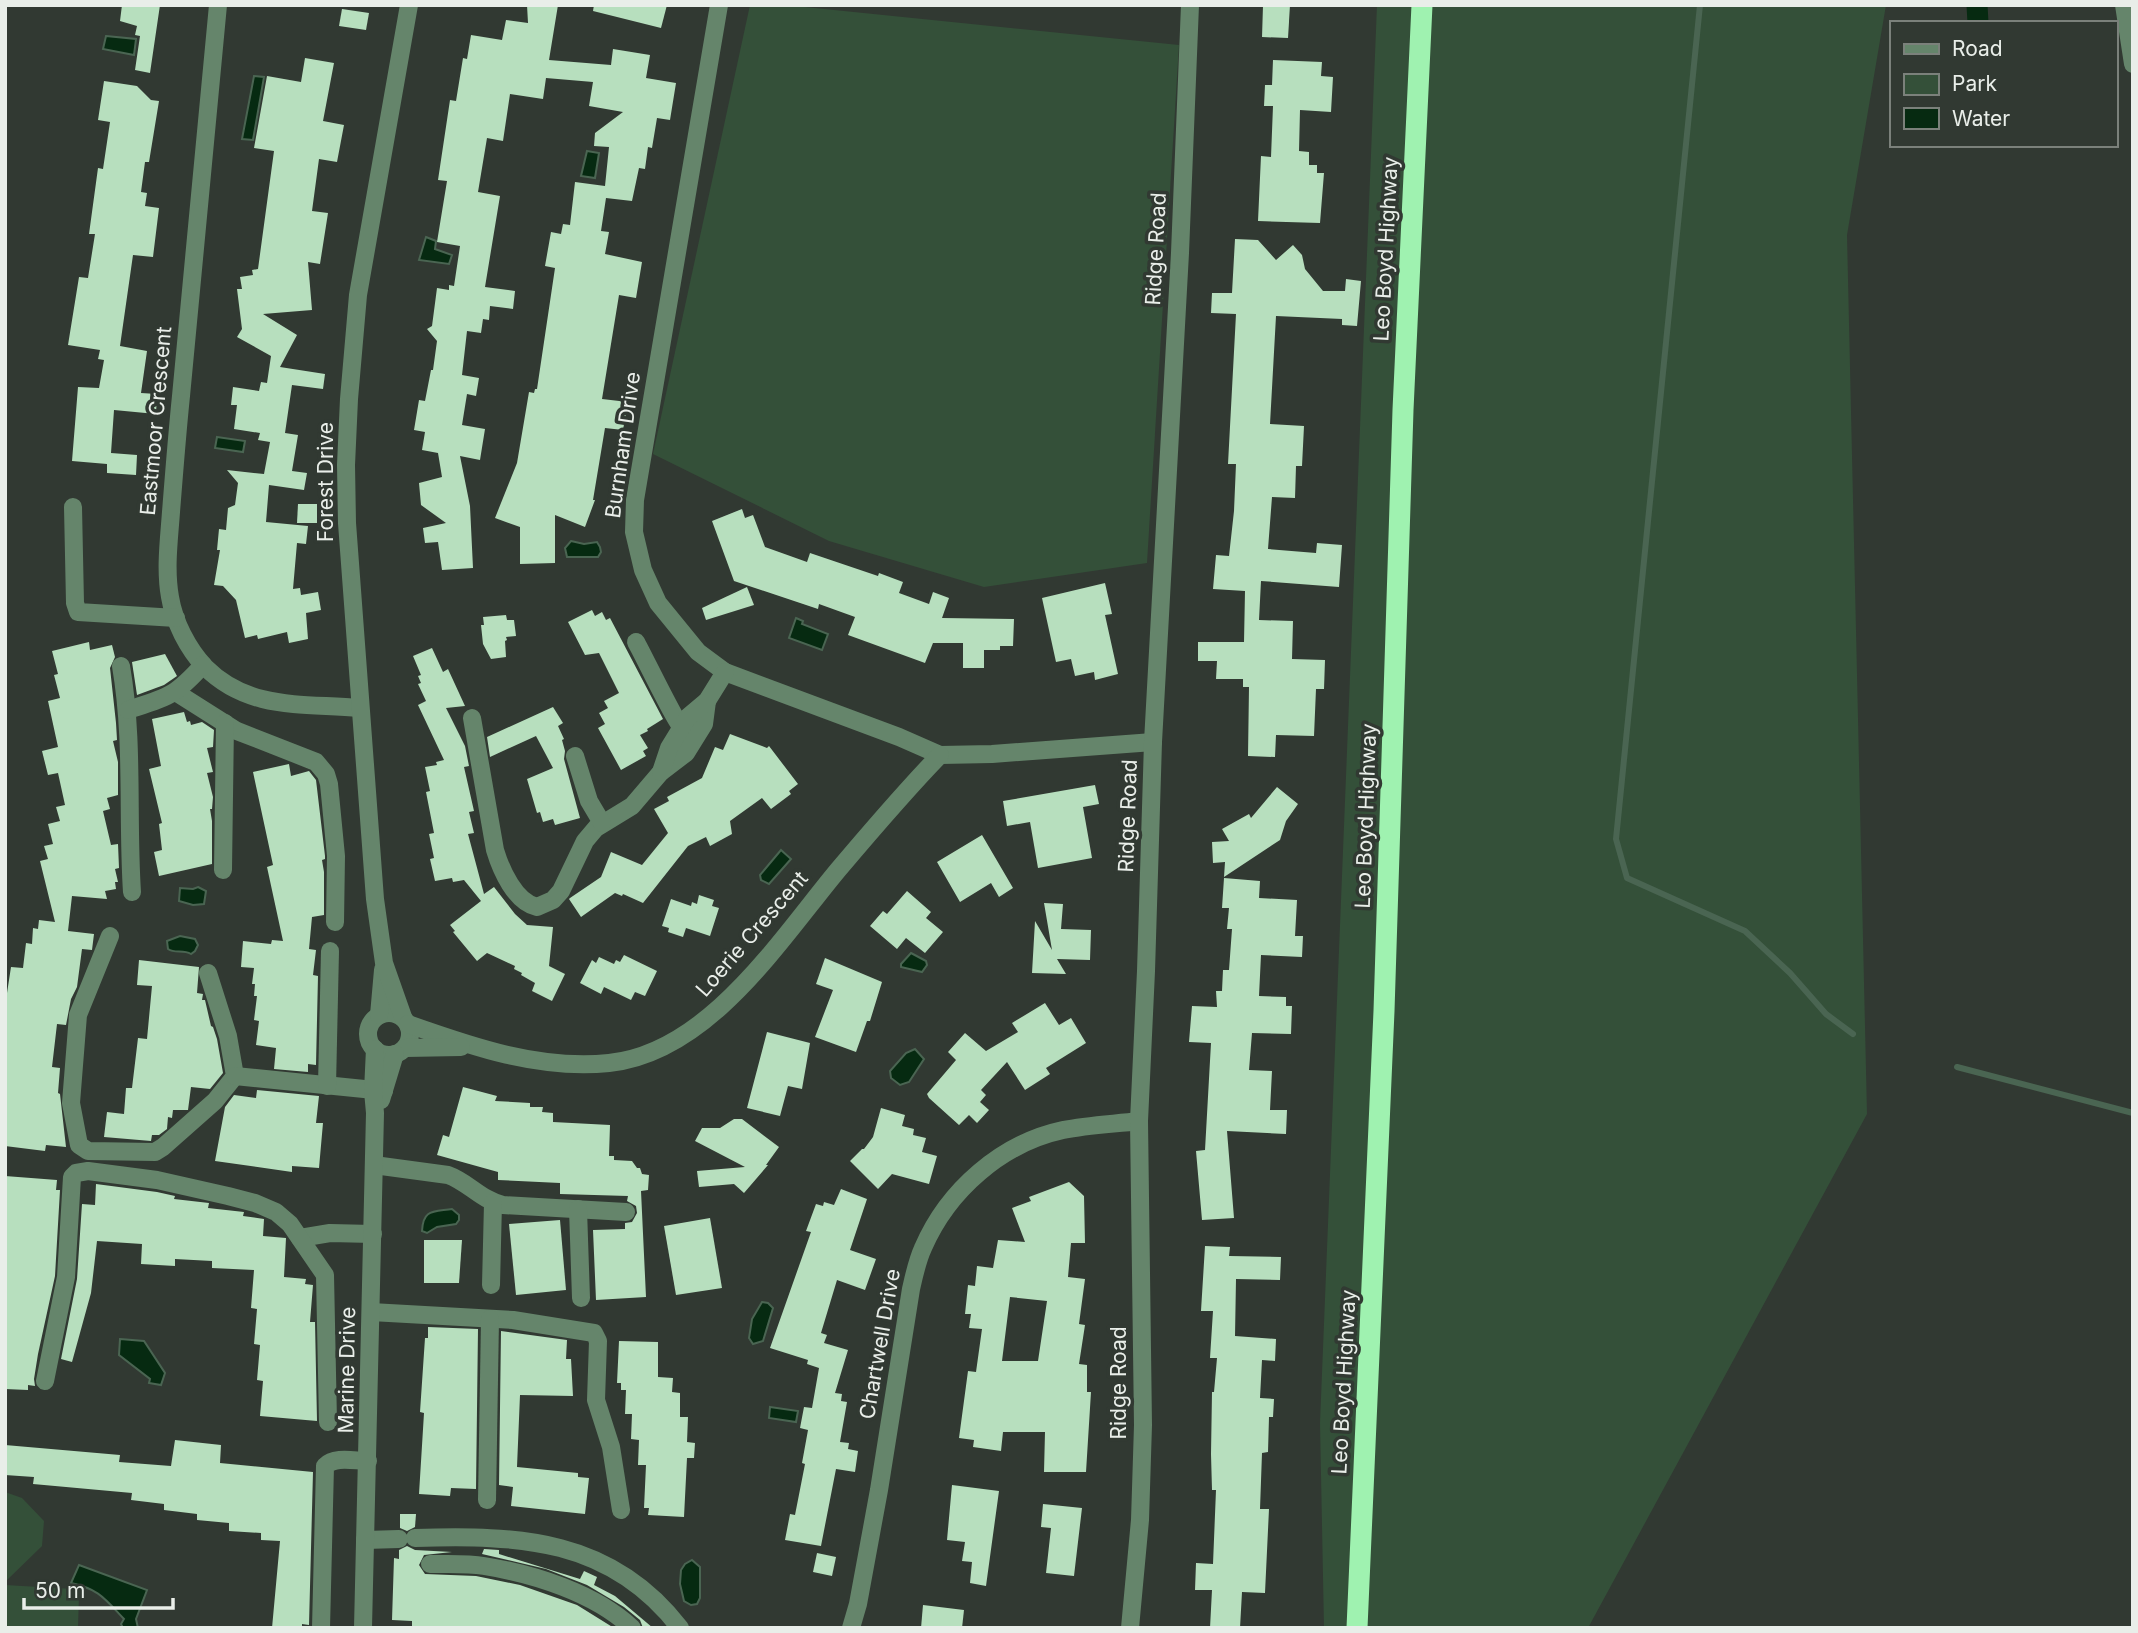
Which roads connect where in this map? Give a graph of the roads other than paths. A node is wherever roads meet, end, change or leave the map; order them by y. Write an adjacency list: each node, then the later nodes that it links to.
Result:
1 (218, 5): 9 (street, Eastmoor Crescent)
2 (409, 5): 16 (street, Forest Drive)
3 (719, 5): 13 (street, Burnham Drive)
4 (1189, 5): 22 (street, Ridge Road)
5 (1422, 5): 66 (highway, Leo Boyd Highway)
6 (2124, 5): 7 (street)
7 (2133, 64)
8 (73, 507): 9 (street)
9 (176, 618): 11 (street, Eastmoor Crescent)
10 (636, 642): 20 (street)
11 (203, 665): 14 (street); 16 (street, Eastmoor Crescent)
12 (121, 666): 17 (street)
13 (725, 672): 15 (street); 23 (street, Burnham Drive)
14 (177, 693): 17 (street); 19 (street)
15 (707, 701): 20 (street); 21 (street)
16 (359, 708): 32 (street, Forest Drive)
17 (128, 710): 28 (street)
18 (472, 718): 26 (street)
19 (225, 723): 27 (street); 29 (street)
20 (680, 730): 21 (street); 25 (street)
21 (696, 740): 25 (street)
22 (1153, 742): 23 (street, Burnham Drive); 42 (street, Ridge Road)
23 (940, 755): 36 (street, Loerie Crescent)
24 (575, 756): 26 (street)
25 (661, 772): 26 (street)
26 (602, 823)
27 (223, 870)
28 (132, 892)
29 (335, 922)
30 (110, 936): 39 (street)
31 (330, 951): 40 (street)
32 (384, 963): 34 (street, Forest Drive); 35 (street, Forest Drive)
33 (208, 974): 39 (street)
34 (379, 1015): 35 (street); 37 (street)
35 (405, 1020): 36 (street, Loerie Crescent); 38 (street)
36 (472, 1046): 38 (street, Loerie Crescent)
37 (375, 1049): 38 (street); 41 (street, Marine Drive)
38 (400, 1051): 41 (street, Marine Drive)
39 (235, 1076): 40 (street)
40 (327, 1086): 41 (street)
41 (379, 1091): 43 (street, Marine Drive)
42 (1139, 1121): 64 (street, Chartwell Drive); 65 (street, Ridge Road)
43 (374, 1166): 44 (street); 47 (street, Marine Drive)
44 (492, 1203): 45 (street); 49 (street)
45 (578, 1209): 46 (street); 50 (street)
46 (626, 1212)
47 (373, 1234): 48 (street); 51 (street, Marine Drive)
48 (300, 1238): 53 (street); 54 (street)
49 (491, 1284)
50 (580, 1298)
51 (371, 1312): 52 (street); 55 (street, Marine Drive)
52 (490, 1319): 56 (street); 57 (street)
53 (45, 1381)
54 (328, 1422)
55 (368, 1461): 58 (street, Marine Drive); 60 (street)
56 (487, 1500)
57 (621, 1510)
58 (365, 1539): 61 (street, Marine Drive); 63 (street)
59 (430, 1564): 62 (street)
60 (321, 1628)
61 (363, 1628)
62 (632, 1628)
63 (680, 1628)
64 (851, 1628)
65 (1130, 1628)
66 (1357, 1628)

